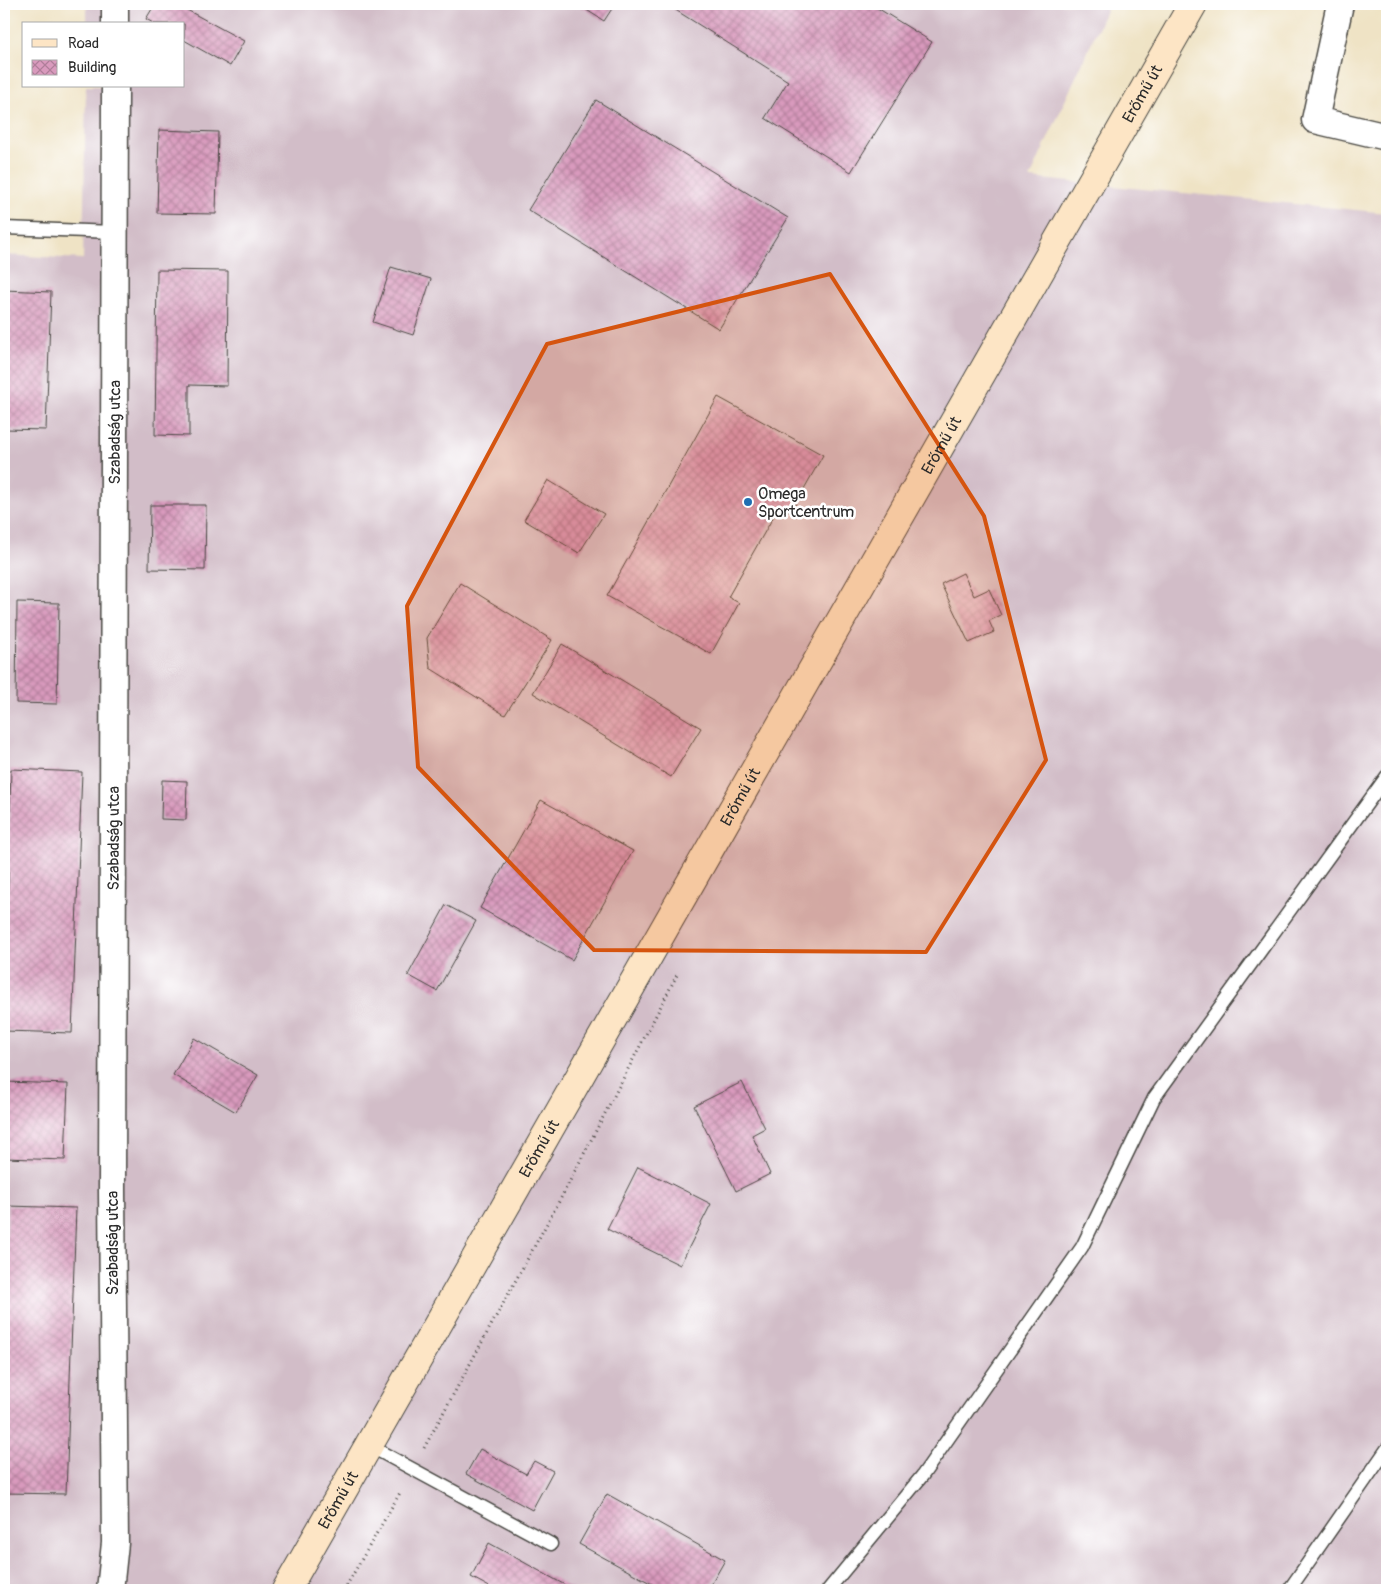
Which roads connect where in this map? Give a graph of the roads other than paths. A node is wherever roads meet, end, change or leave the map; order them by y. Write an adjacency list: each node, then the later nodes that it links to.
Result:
1 (115, 4): 4 (street)
2 (1193, 4): 10 (street, Erőmű út)
3 (1340, 4): 6 (street)
4 (115, 22)
5 (114, 88): 8 (street, Szabadság utca)
6 (1387, 137)
7 (4, 228): 8 (lane)
8 (114, 232): 13 (street, Szabadság utca)
9 (1387, 776): 15 (lane)
10 (368, 1445): 12 (lane); 14 (street, Erőmű út)
11 (1387, 1449): 16 (lane)
12 (551, 1544)
13 (110, 1590)
14 (286, 1590)
15 (828, 1590)
16 (1289, 1590)

